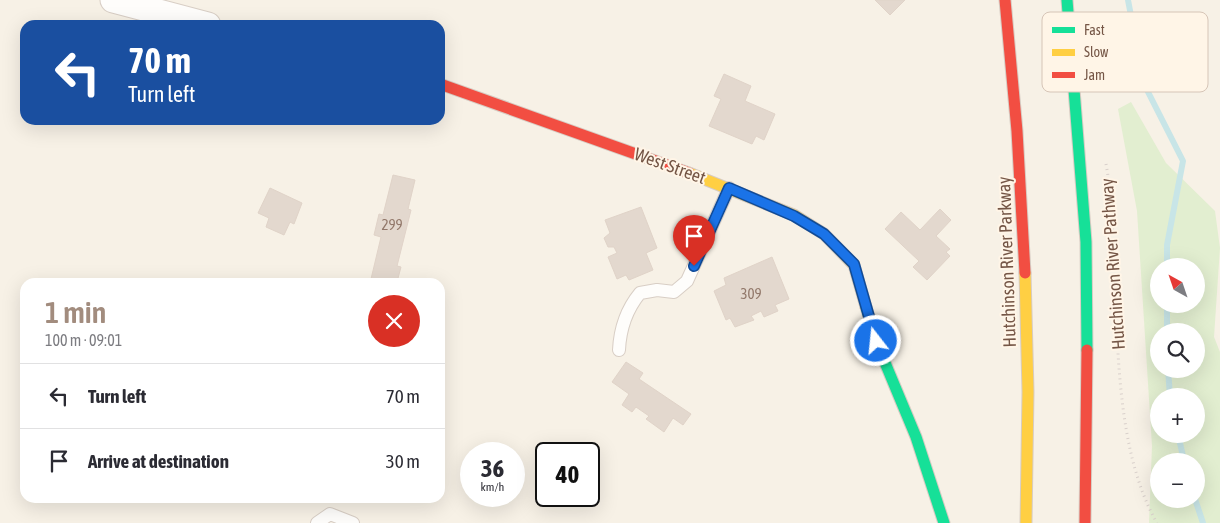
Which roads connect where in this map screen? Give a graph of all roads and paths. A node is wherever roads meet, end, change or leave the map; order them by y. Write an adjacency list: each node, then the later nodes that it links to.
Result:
1 (113, 0): 3 (street)
2 (1005, 0): 12 (main road, Hutchinson River Parkway)
3 (189, 20)
4 (445, 85): 7 (main road, West Street)
5 (1074, 92): 13 (main road)
6 (1104, 156): 14 (path, Hutchinson River Pathway)
7 (729, 188): 8 (lane); 11 (main road, West Street)
8 (619, 350)
9 (317, 523): 10 (lane)
10 (353, 523)
11 (944, 523)
12 (1026, 523)
13 (1085, 523)
14 (1157, 523)

